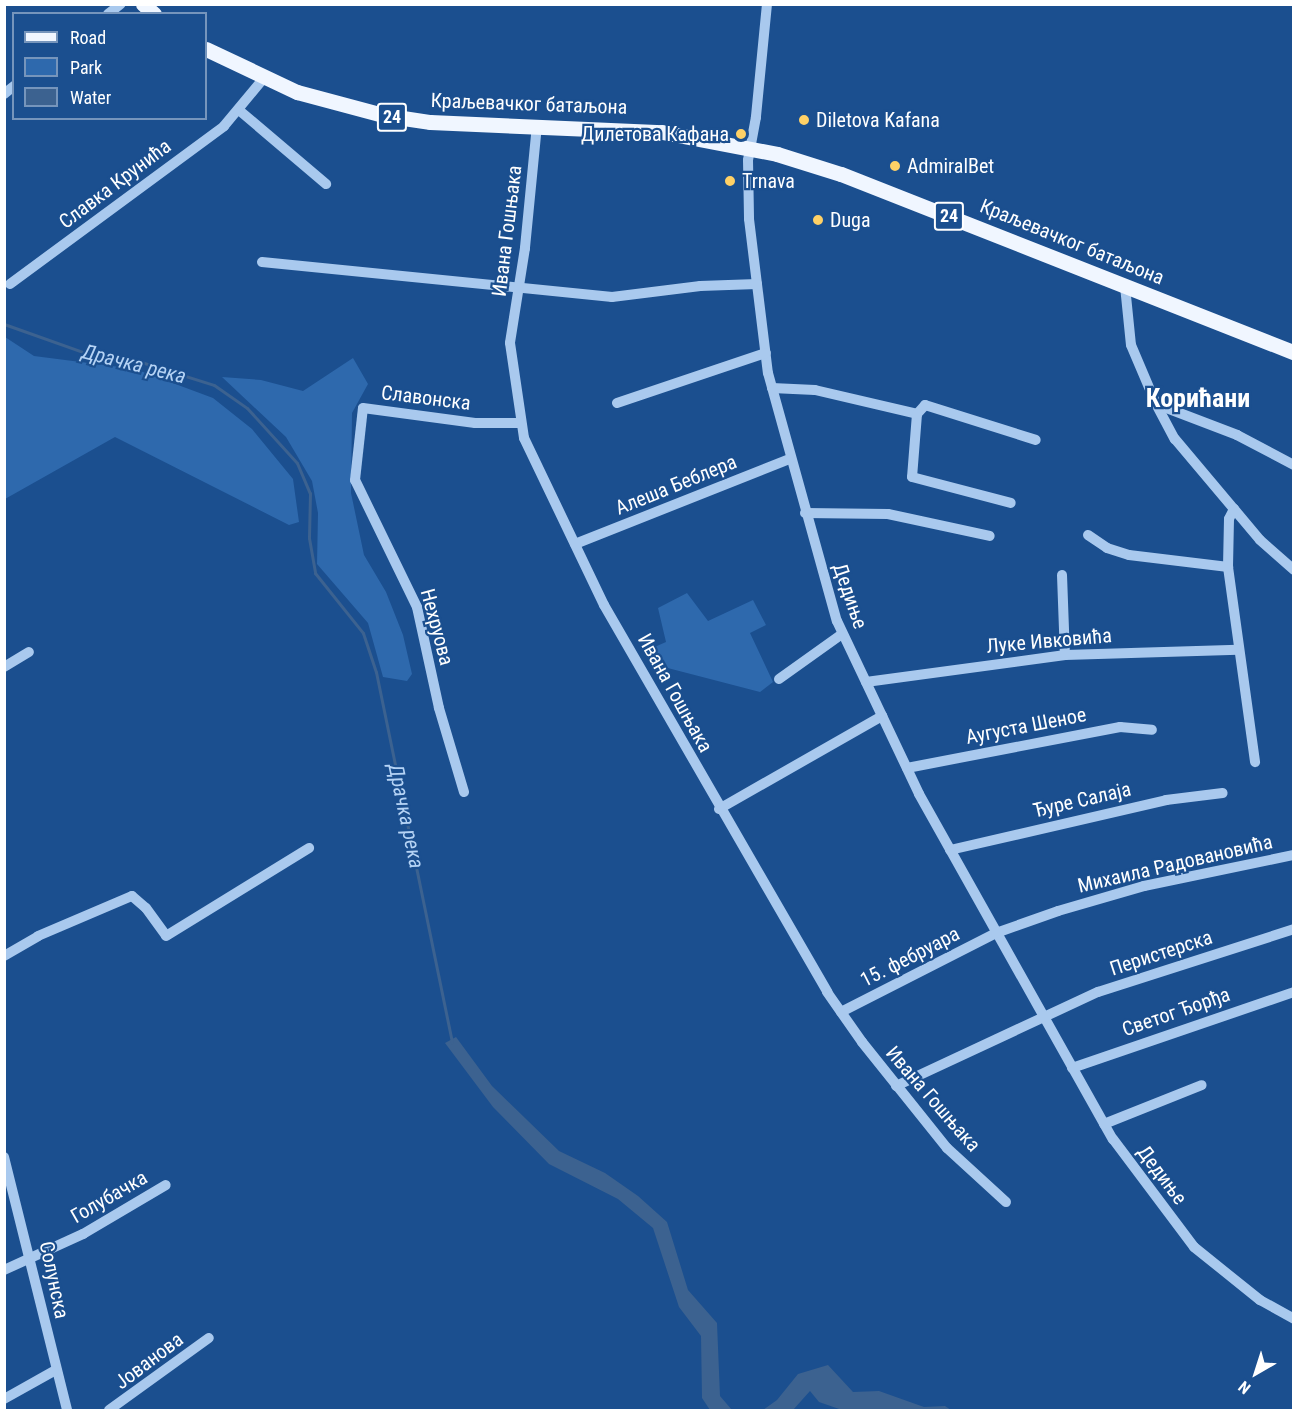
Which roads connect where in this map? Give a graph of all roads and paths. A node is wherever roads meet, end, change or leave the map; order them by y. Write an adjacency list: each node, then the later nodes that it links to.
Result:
1 (767, 4): 6 (street, Дедиње)
2 (207, 50): 3 (main road, Краљевачког батаљона / 24)
3 (263, 79): 4 (street, Славка Крунића); 5 (main road, Краљевачког батаљона / 24)
4 (240, 111): 7 (street); 9 (street, Славка Крунића)
5 (537, 125): 6 (main road, Краљевачког батаљона / 24); 12 (street, Ивана Гошњака)
6 (749, 147): 10 (street, Дедиње); 11 (main road, Краљевачког батаљона / 24)
7 (326, 184)
8 (262, 262): 12 (street)
9 (10, 284)
10 (758, 284): 12 (street); 14 (street, Дедиње)
11 (1125, 286): 13 (main road, Краљевачког батаљона / 24); 17 (street)
12 (518, 290): 19 (street, Ивана Гошњака)
13 (1293, 352)
14 (766, 354): 15 (street, Дедиње); 16 (street)
15 (772, 388): 18 (street); 21 (street, Дедиње)
16 (617, 403)
17 (1156, 404): 22 (street); 25 (street)
18 (917, 414): 20 (street); 24 (street)
19 (521, 423): 23 (street, Славонска); 29 (street, Ивана Гошњака)
20 (1036, 440)
21 (790, 459): 26 (street, Дедиње); 29 (street, Алеша Беблера)
22 (1293, 465)
23 (355, 480): 44 (street, Нехруова)
24 (1011, 503)
25 (1234, 509): 30 (street); 31 (street)
26 (805, 513): 28 (street); 33 (street, Дедиње)
27 (1088, 535): 30 (street)
28 (990, 536)
29 (575, 544): 46 (street, Ивана Гошњака)
30 (1228, 567): 34 (street)
31 (1293, 570)
32 (1062, 575): 36 (street)
33 (842, 634): 38 (street); 39 (street, Дедиње)
34 (1238, 650): 36 (street, Луке Ивковића); 42 (street)
35 (29, 652): 37 (street)
36 (1065, 655): 39 (street, Луке Ивковића)
37 (4, 667)
38 (779, 679)
39 (866, 682): 40 (street, Дедиње)
40 (882, 716): 43 (street, Дедиње); 46 (street)
41 (1152, 730): 43 (street, Аугуста Шеное)
42 (1255, 762)
43 (907, 768): 48 (street, Дедиње)
44 (464, 792)
45 (1223, 793): 48 (street, Ђуре Салаја)
46 (719, 808): 54 (street, Ивана Гошњака)
47 (309, 848): 52 (street)
48 (950, 850): 51 (street, Дедиње)
49 (1293, 855): 51 (street, Михаила Радовановића)
50 (1293, 929): 55 (street, Перистерска)
51 (996, 933): 54 (street, 15. фебруара); 55 (street, Дедиње)
52 (4, 956)
53 (1293, 992): 56 (street, Светог Ђорђа)
54 (841, 1012): 58 (street, Ивана Гошњака)
55 (1042, 1017): 56 (street, Дедиње); 58 (street)
56 (1072, 1068): 59 (street, Дедиње)
57 (1202, 1085): 59 (street)
58 (896, 1086): 63 (street, Ивана Гошњака)
59 (1104, 1124): 66 (street, Дедиње)
60 (4, 1157): 62 (street, Солунска)
61 (166, 1185): 64 (street, Голубачка)
62 (9, 1187): 64 (street, Солунска)
63 (1006, 1202)
64 (32, 1260): 65 (street, Голубачка); 68 (street, Солунска)
65 (4, 1270)
66 (1293, 1319)
67 (209, 1338): 71 (street, Јованова)
68 (54, 1371): 69 (street); 70 (street, Солунска)
69 (4, 1399)
70 (67, 1410)
71 (109, 1410)

